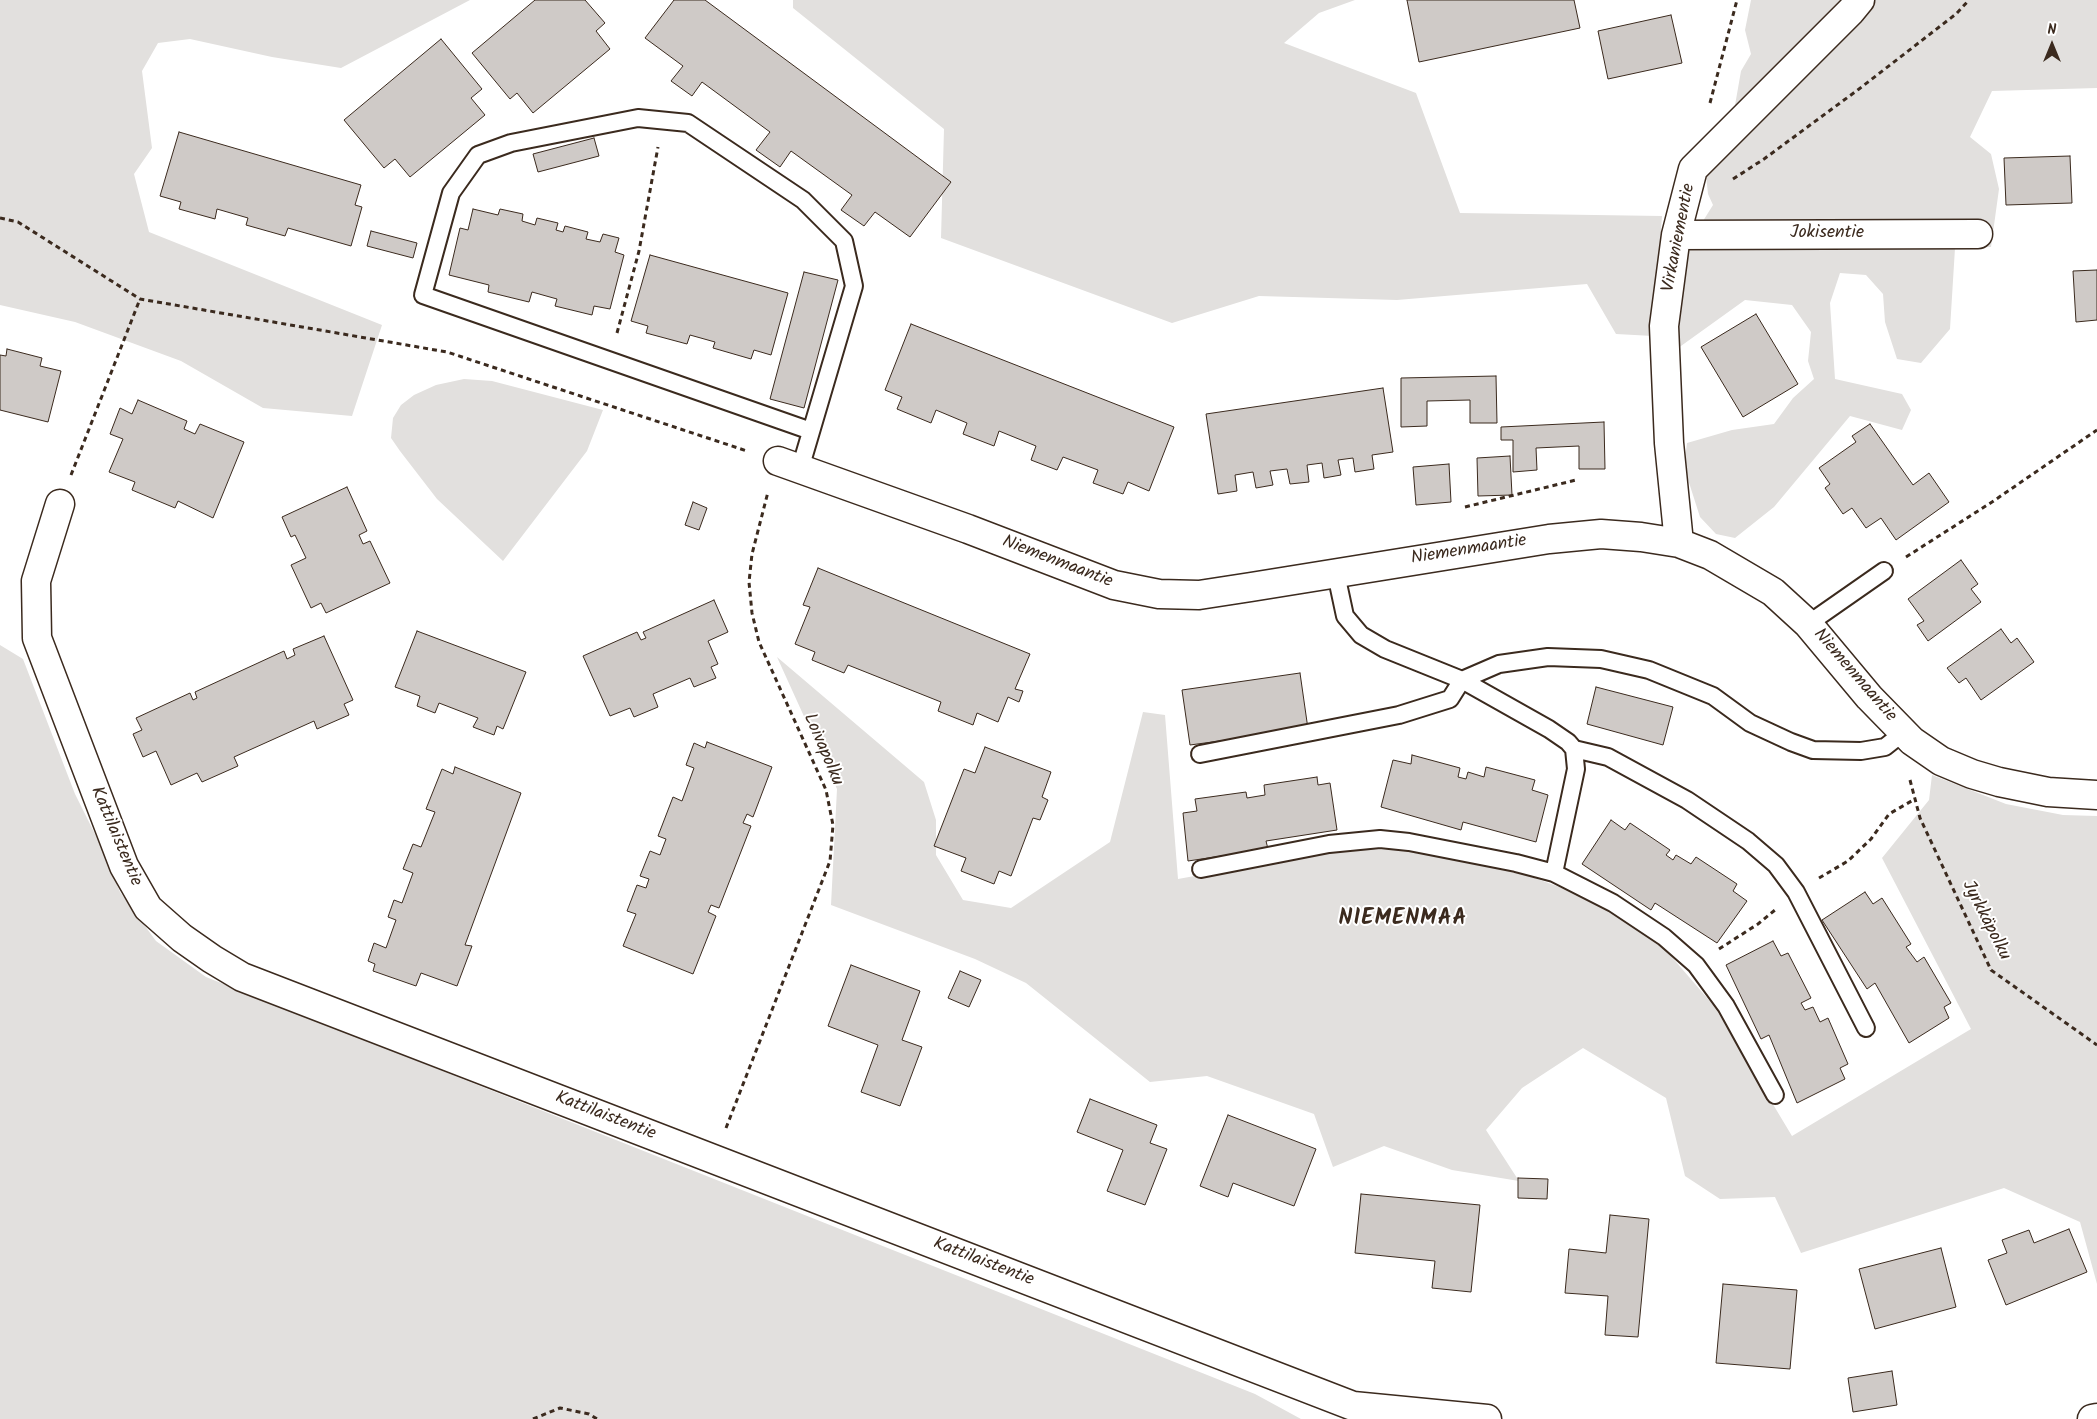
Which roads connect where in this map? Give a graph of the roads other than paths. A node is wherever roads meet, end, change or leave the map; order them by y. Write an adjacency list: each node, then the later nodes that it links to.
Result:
1 (1860, 0): 3 (street, Virkaniementie)
2 (1978, 234): 3 (street, Jokisentie)
3 (1676, 235): 7 (street, Virkaniementie)
4 (811, 431): 4 (lane); 5 (lane)
5 (789, 465): 9 (street, Niemenmaantie)
6 (60, 504): 21 (street, Kattilaistentie)
7 (1679, 543): 9 (street, Niemenmaantie); 10 (street, Niemenmaantie)
8 (1884, 571): 10 (lane)
9 (1336, 574): 11 (lane)
10 (1808, 624): 12 (street, Niemenmaantie)
11 (1462, 680): 12 (lane); 13 (lane); 14 (lane)
12 (1894, 739): 15 (street, Niemenmaantie)
13 (1574, 749): 17 (lane); 18 (lane)
14 (1200, 754)
15 (2097, 795)
16 (1201, 869): 17 (lane)
17 (1554, 873): 19 (lane)
18 (1866, 1028)
19 (1775, 1095)
20 (2097, 1418): 22 (street)
21 (1487, 1419)
22 (2092, 1419)

